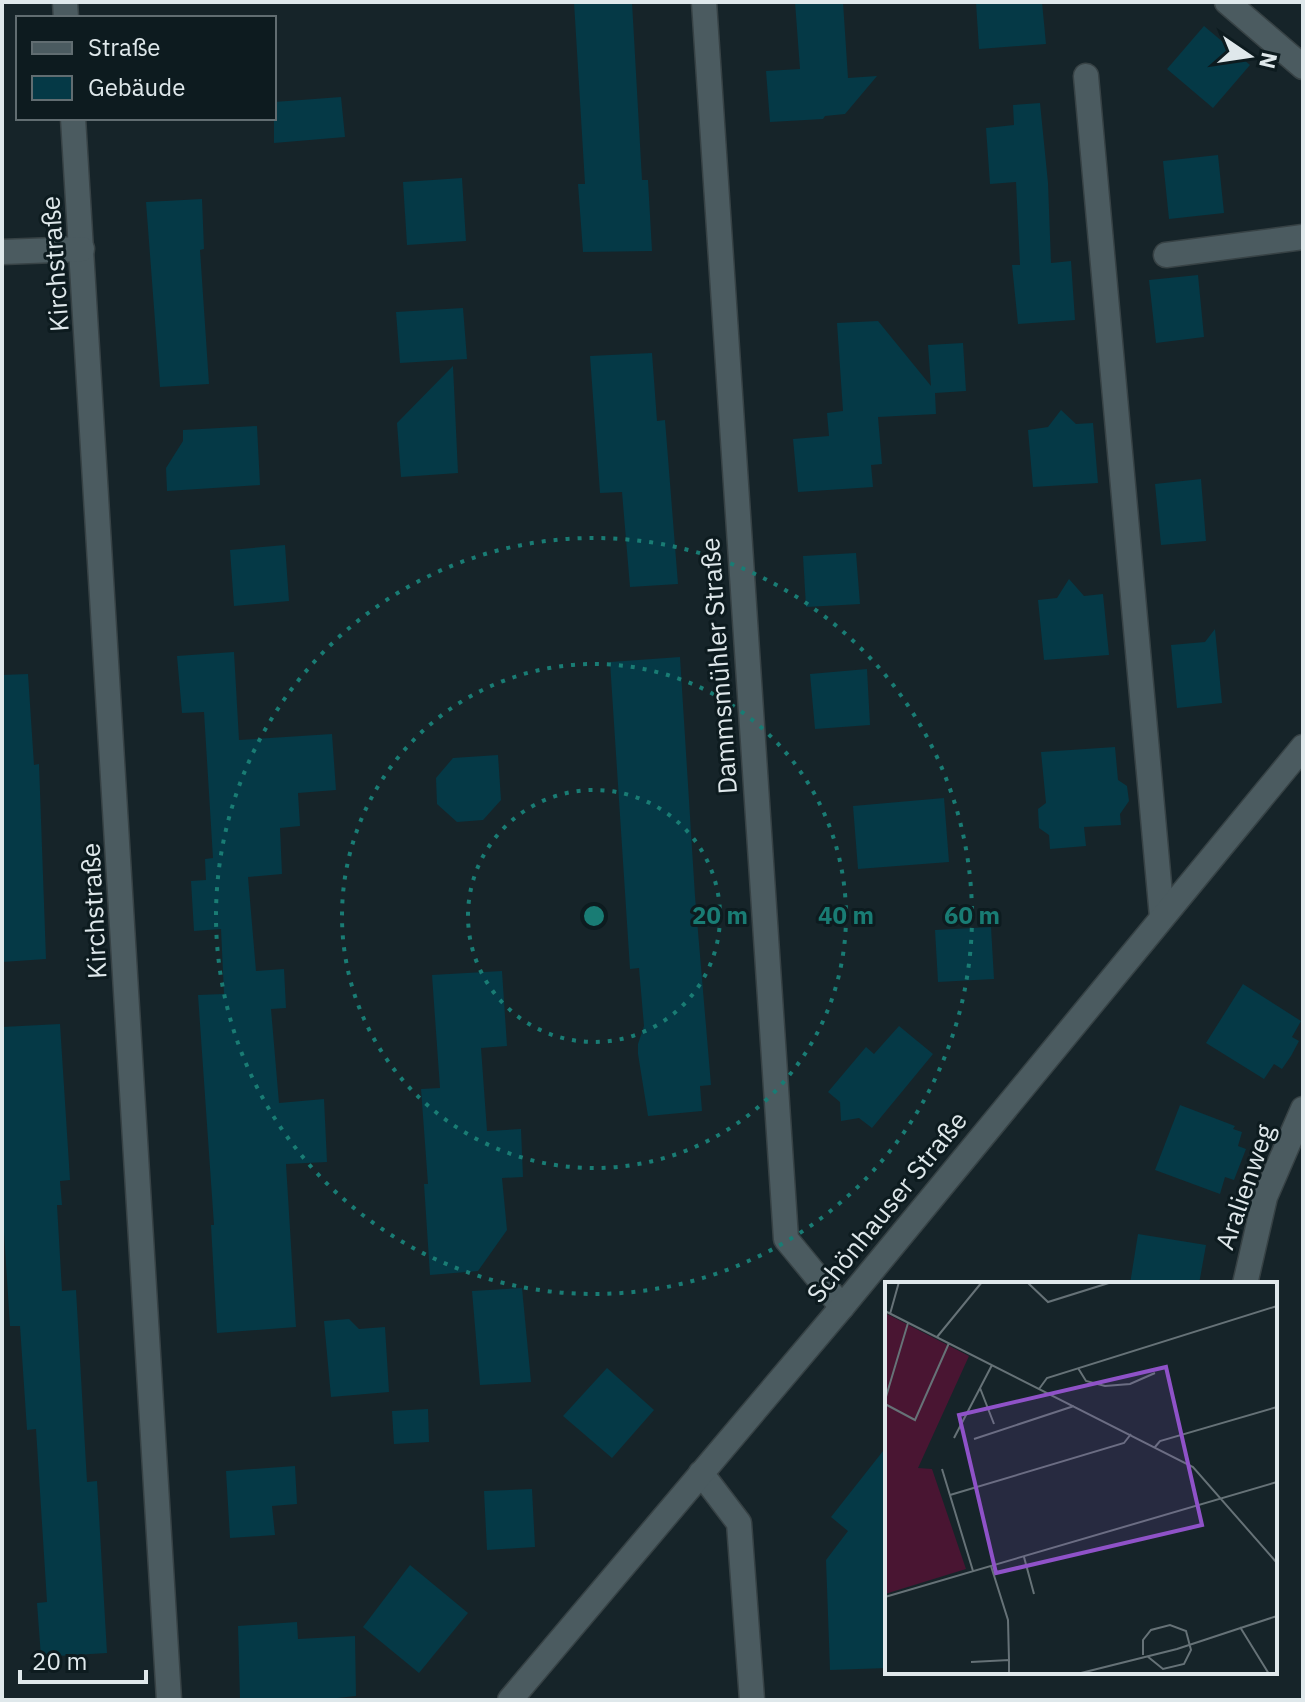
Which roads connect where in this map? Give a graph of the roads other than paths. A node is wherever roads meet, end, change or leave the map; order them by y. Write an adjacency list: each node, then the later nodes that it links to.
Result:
1 (704, 2): 14 (street, Dammsmühler Straße)
2 (1227, 2): 3 (street)
3 (1303, 67)
4 (1086, 76): 11 (street)
5 (73, 120): 7 (street, Kirchstraße)
6 (1303, 237): 9 (street)
7 (82, 249): 8 (street); 16 (street, Kirchstraße)
8 (2, 252)
9 (1166, 255)
10 (1303, 747): 11 (street, Schönhauser Straße)
11 (1162, 917): 14 (street, Schönhauser Straße)
12 (1303, 1109): 13 (street, Aralienweg)
13 (1245, 1282)
14 (842, 1307): 15 (street, Schönhauser Straße)
15 (701, 1473): 17 (street, Schönhauser Straße); 18 (street)
16 (169, 1700)
17 (510, 1700)
18 (752, 1700)

